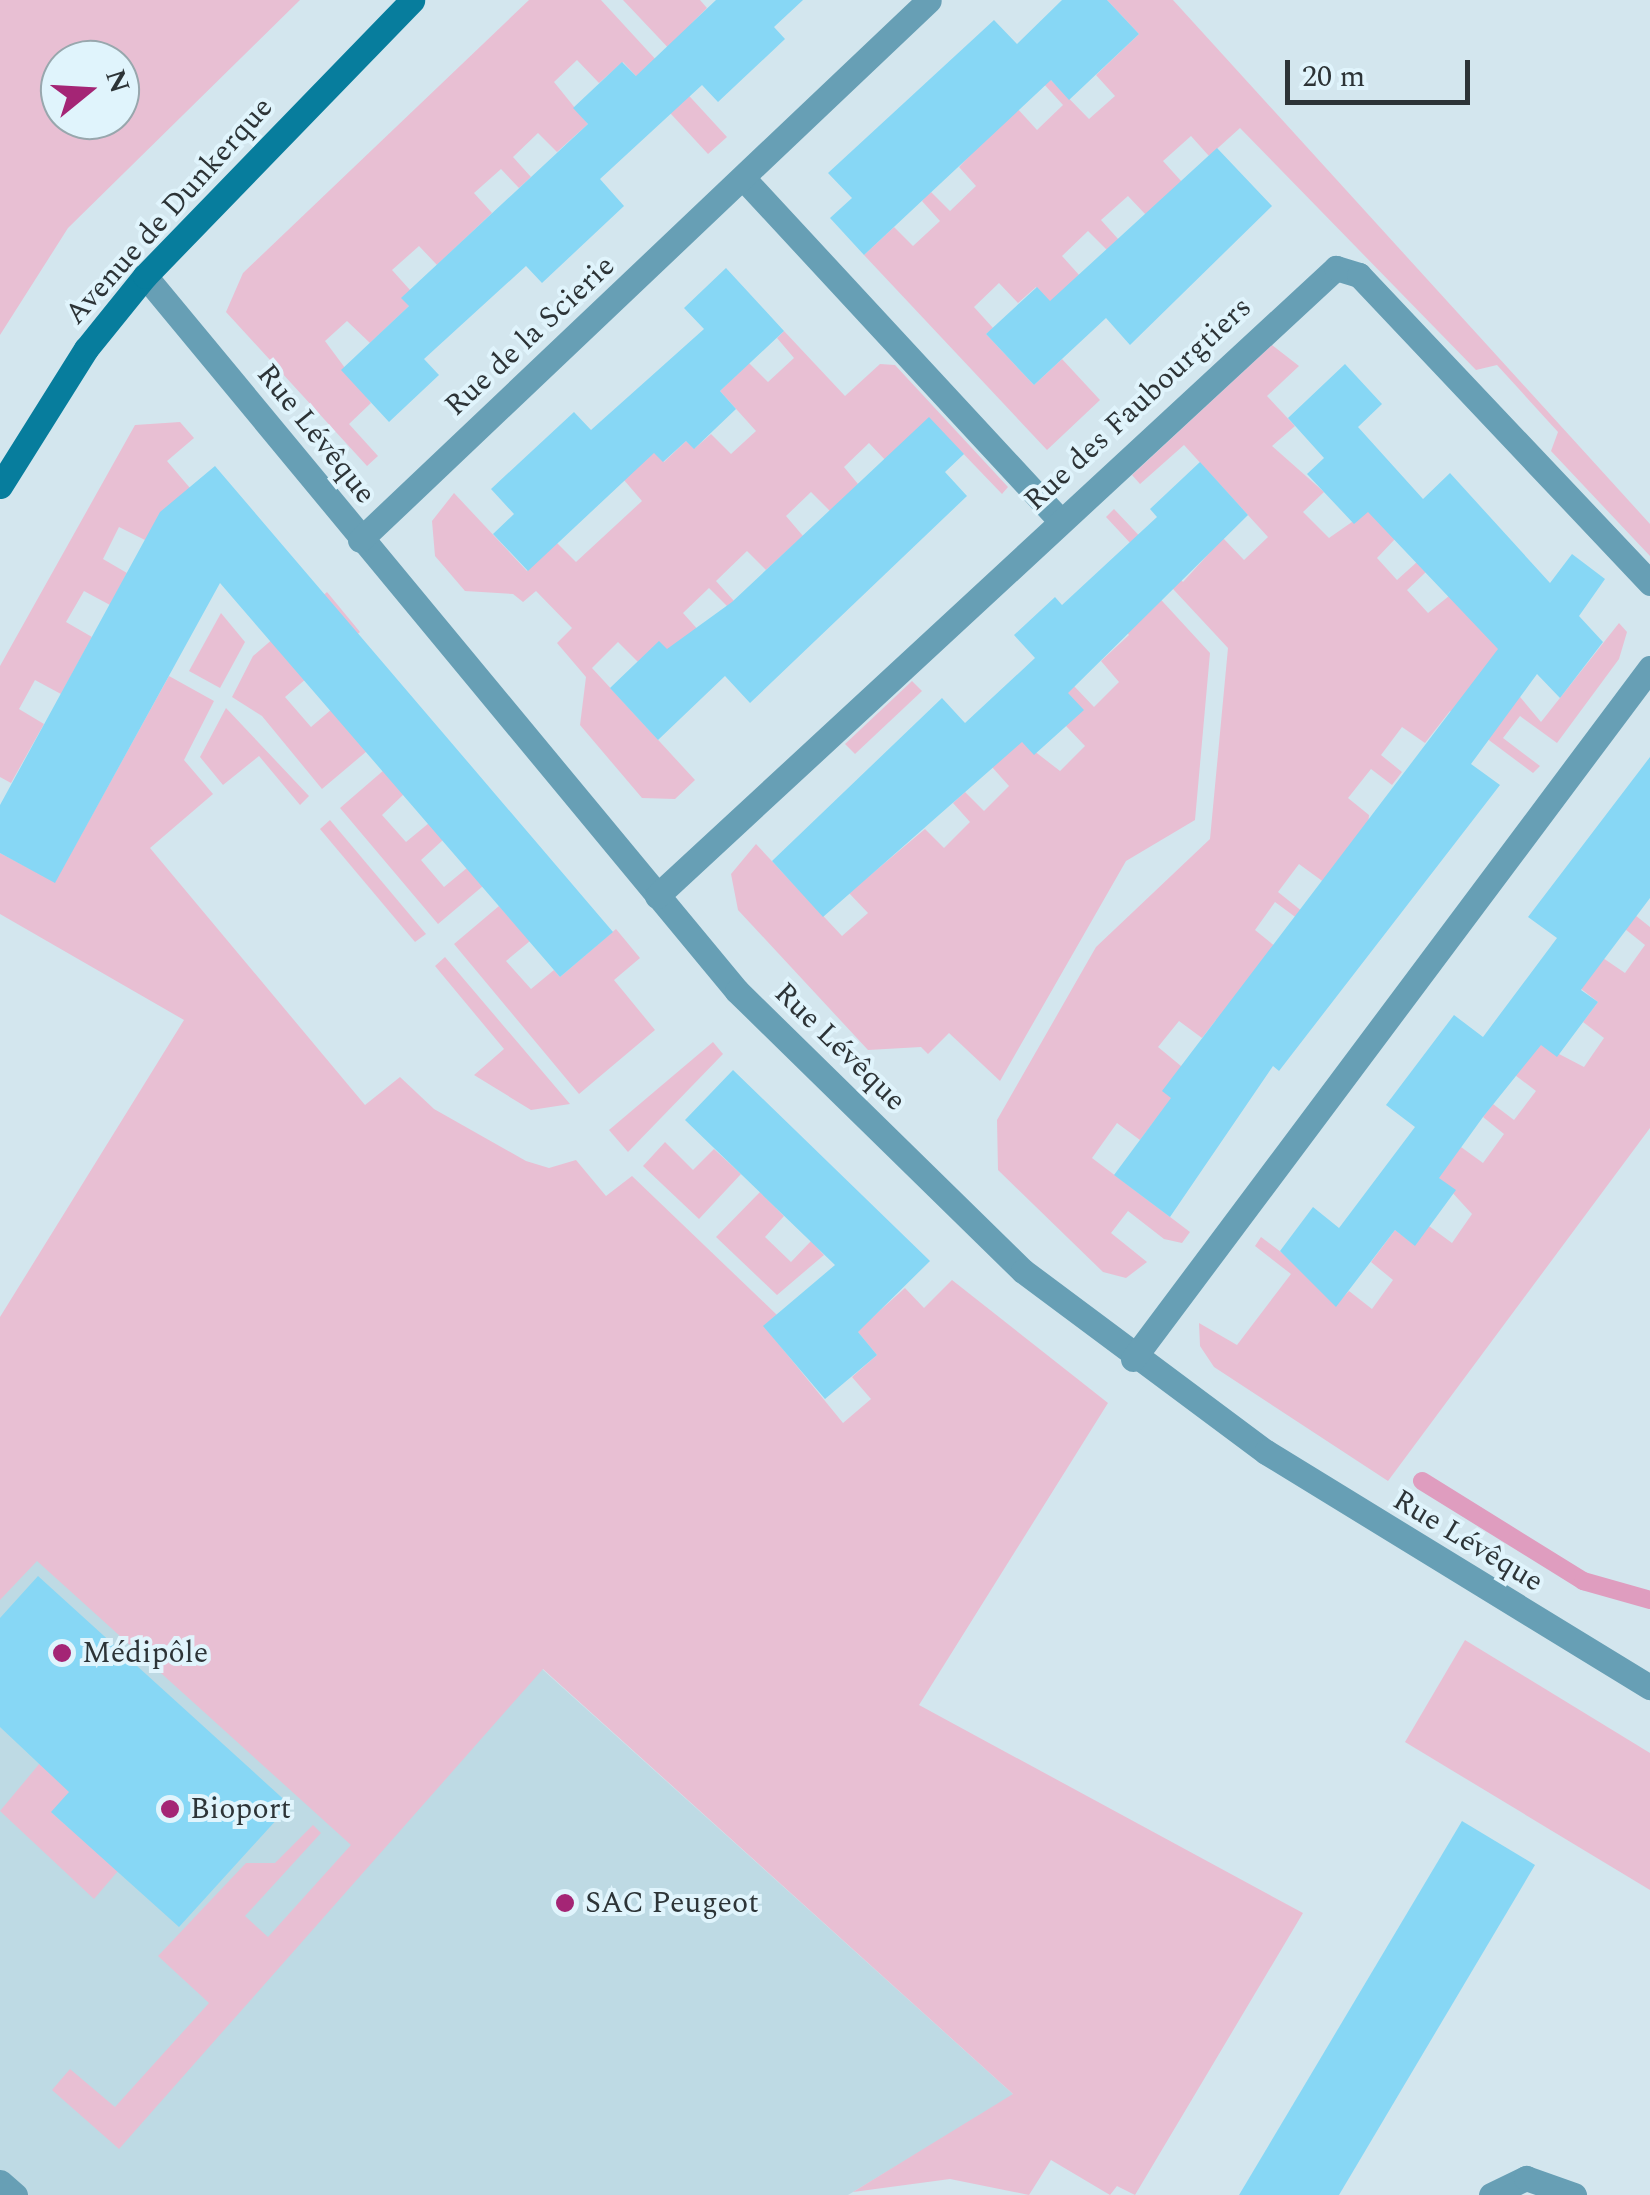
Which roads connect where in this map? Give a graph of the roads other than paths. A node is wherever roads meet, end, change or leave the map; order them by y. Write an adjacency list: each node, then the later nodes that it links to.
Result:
1 (412, 0): 4 (main road, Avenue de Dunkerque)
2 (929, 0): 3 (street, Rue de la Scierie)
3 (744, 179): 6 (street); 7 (street, Rue de la Scierie)
4 (145, 276): 5 (main road, Avenue de Dunkerque); 7 (street, Rue Lévêque)
5 (0, 486)
6 (1060, 520): 8 (street, Rue des Faubourgtiers); 10 (street, Rue des Faubourgtiers)
7 (360, 540): 10 (street, Rue Lévêque)
8 (1650, 583)
9 (1650, 668): 11 (street)
10 (657, 896): 11 (street, Rue Lévêque)
11 (1133, 1359): 12 (street, Rue Lévêque)
12 (1650, 1687)
13 (0, 2182): 14 (street)
14 (15, 2195)
15 (1491, 2195): 16 (street)
16 (1574, 2195)

